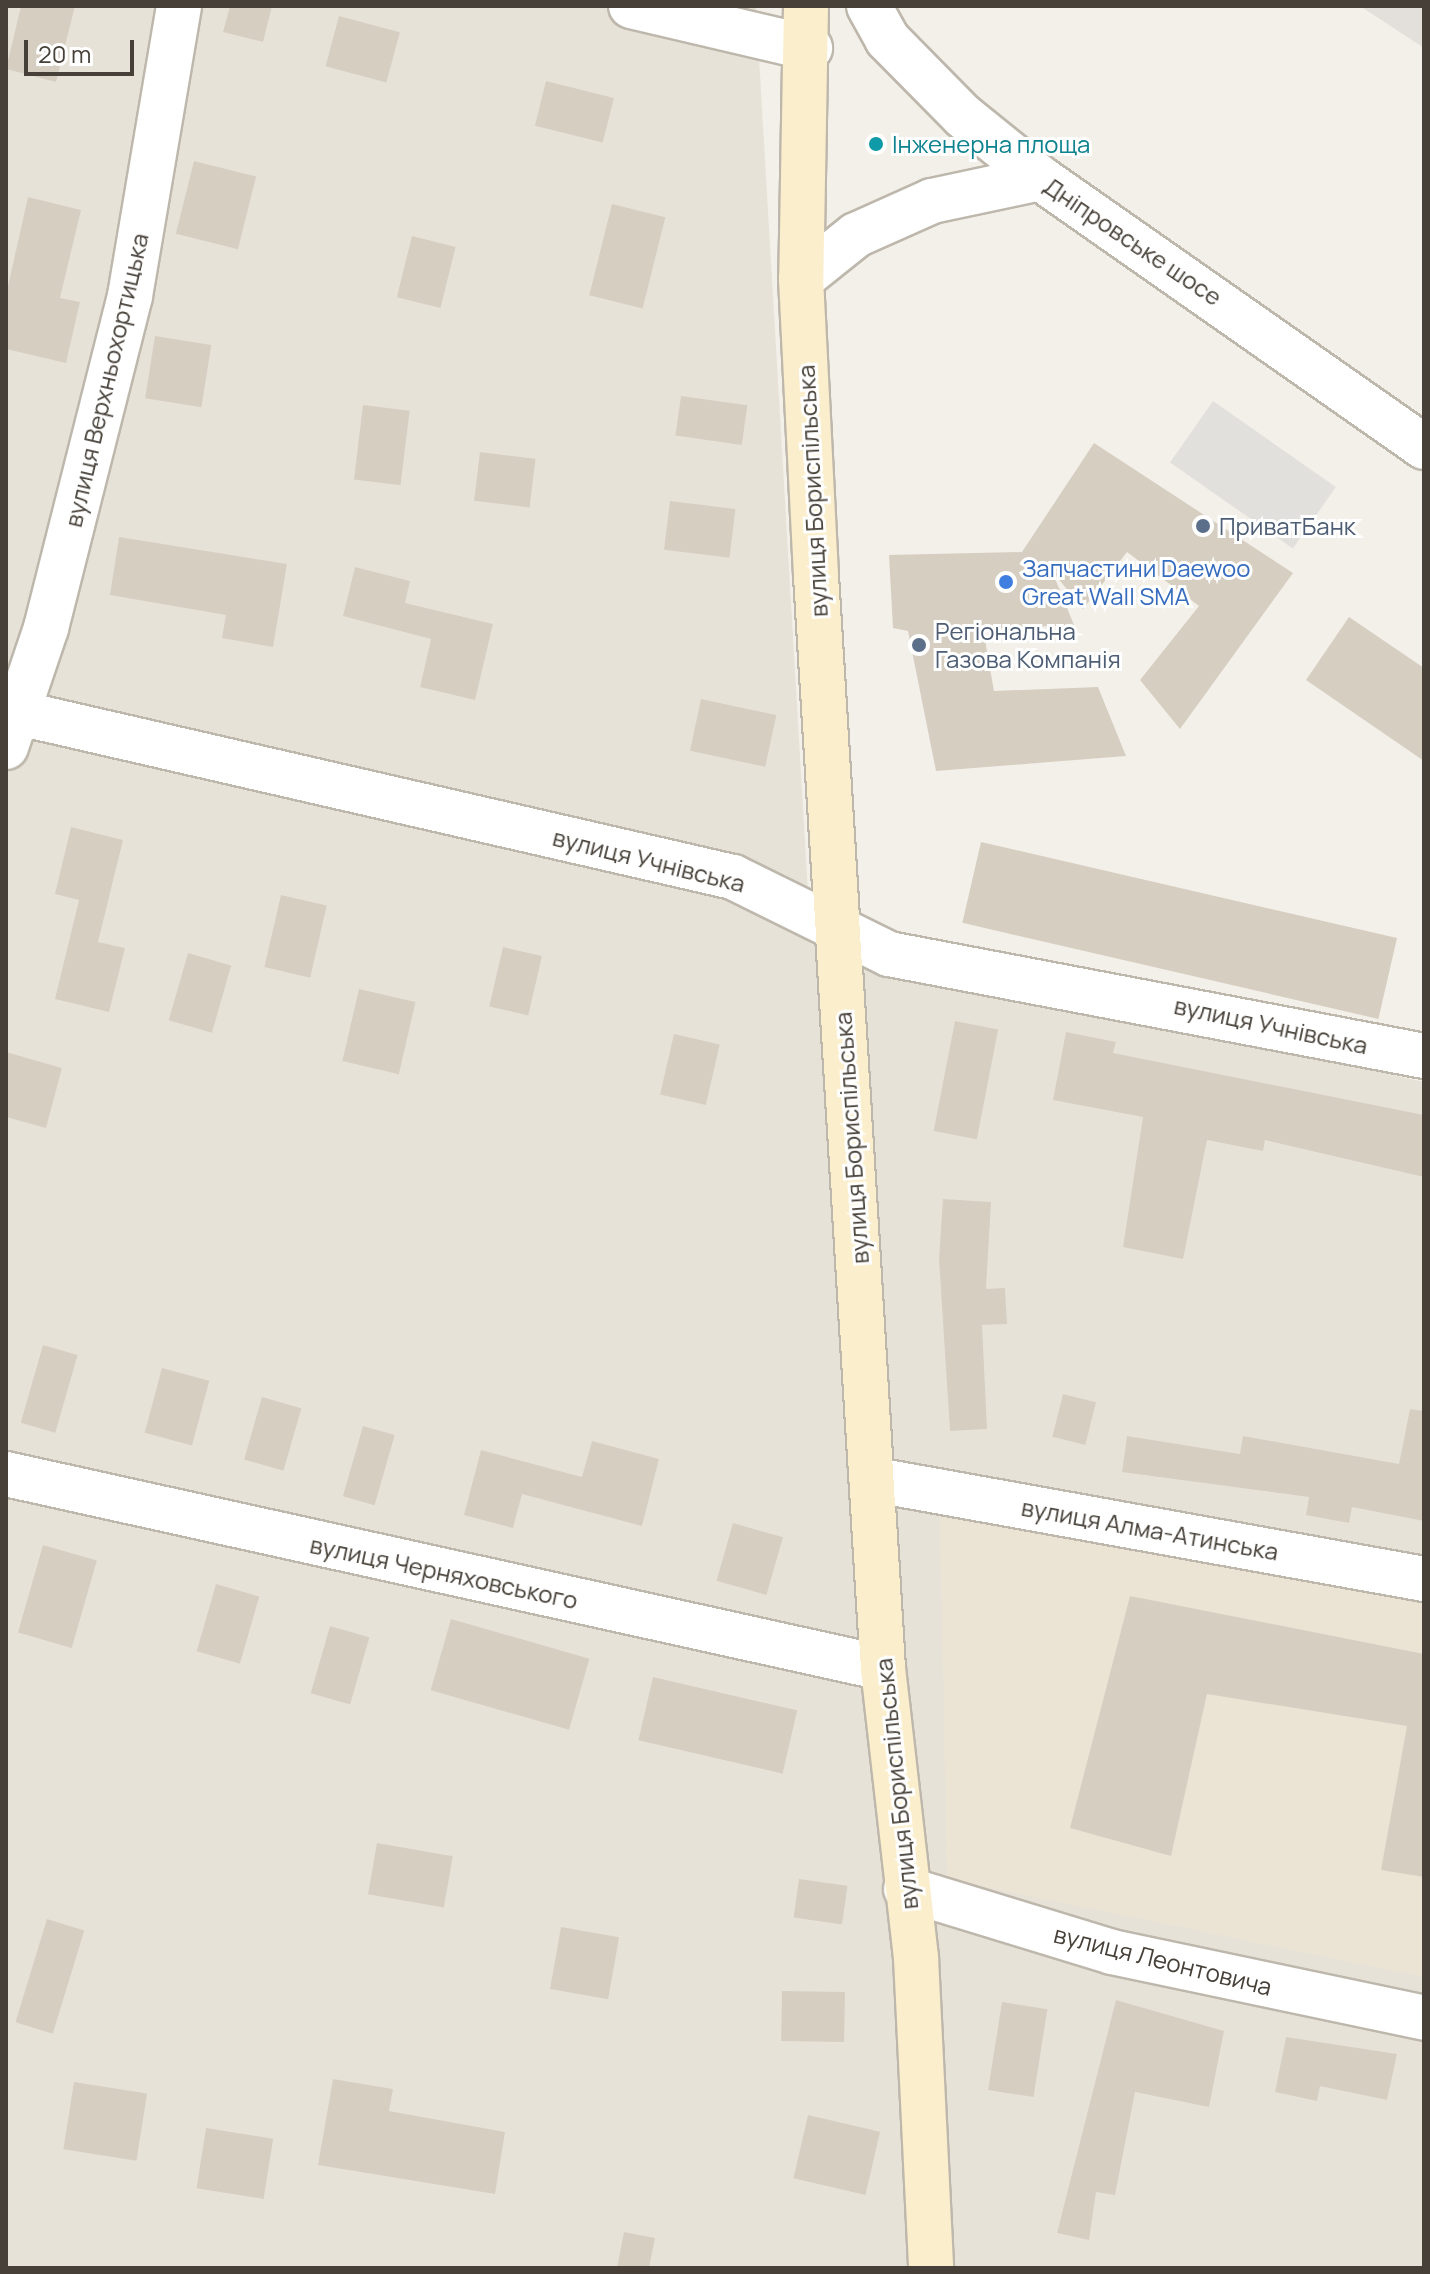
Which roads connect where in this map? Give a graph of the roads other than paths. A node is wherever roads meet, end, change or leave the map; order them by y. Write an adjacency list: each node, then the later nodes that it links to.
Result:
1 (179, 6): 8 (street, вулиця Верхньохортицька)
2 (631, 6): 4 (street)
3 (869, 6): 5 (street, Дніпровське шосе)
4 (808, 27): 6 (main road, вулиця Бориспільська)
5 (1040, 178): 6 (street); 7 (street, Дніпровське шосе)
6 (801, 279): 9 (main road, вулиця Бориспільська)
7 (1424, 447)
8 (8, 723): 9 (street, вулиця Учнівська)
9 (836, 923): 10 (street, вулиця Учнівська); 12 (main road, вулиця Бориспільська)
10 (1424, 1056)
11 (6, 1474): 14 (street, вулиця Черняховського)
12 (876, 1480): 13 (street, вулиця Алма-Атинська); 14 (main road, вулиця Бориспільська)
13 (1424, 1579)
14 (883, 1668): 15 (main road, вулиця Бориспільська)
15 (906, 1889): 16 (street, вулиця Леонтовича); 17 (main road, вулиця Бориспільська)
16 (1424, 2018)
17 (931, 2268)

